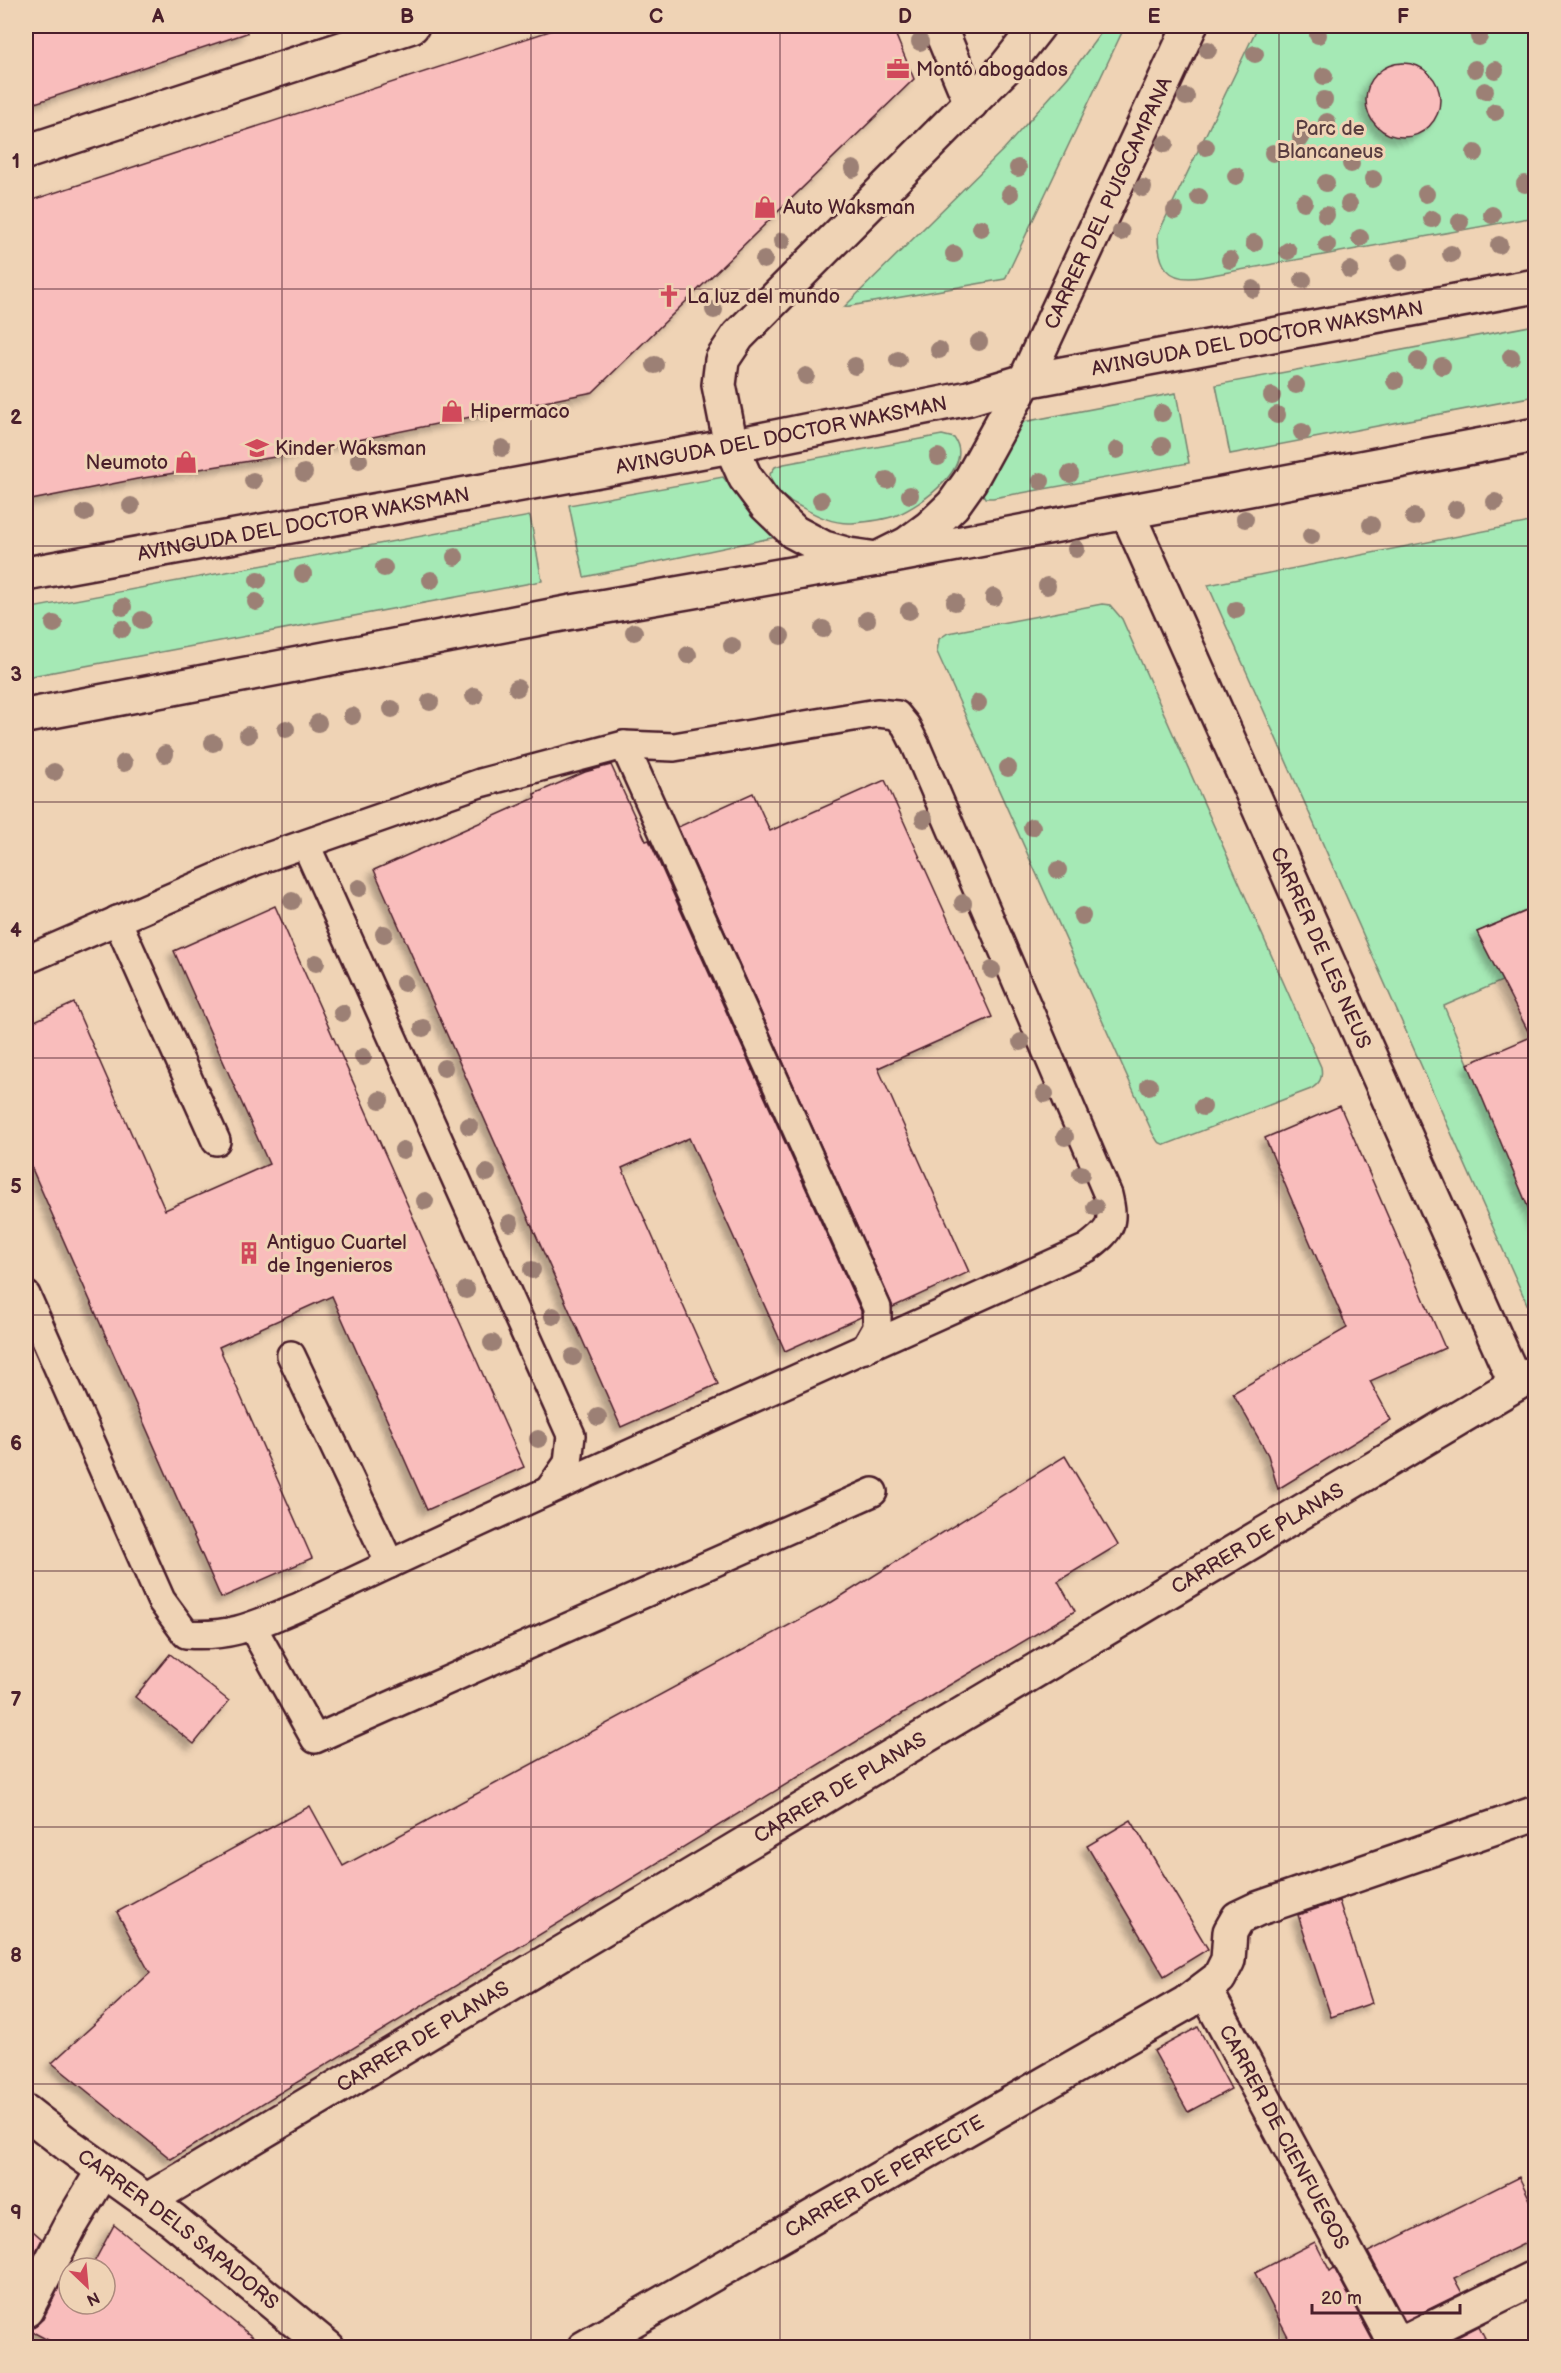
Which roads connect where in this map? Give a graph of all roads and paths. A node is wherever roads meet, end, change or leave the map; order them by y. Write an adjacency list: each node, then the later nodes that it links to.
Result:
1 (412, 26): 6 (street)
2 (939, 26): 5 (street)
3 (1038, 26): 5 (street)
4 (1190, 26): 8 (street, CARRER DEL PUIGCAMPANA)
5 (971, 104): 10 (street)
6 (26, 152)
7 (1536, 286): 8 (street, AVINGUDA DEL DOCTOR WAKSMAN)
8 (1025, 381): 10 (street, AVINGUDA DEL DOCTOR WAKSMAN); 12 (street, CARRER DEL PUIGCAMPANA)
9 (1536, 435): 11 (street)
10 (731, 446): 12 (street); 13 (street, AVINGUDA DEL DOCTOR WAKSMAN)
11 (1127, 512): 12 (street); 23 (street, CARRER DE LES NEUS)
12 (877, 559): 14 (street)
13 (26, 574)
14 (26, 716)
15 (624, 745): 16 (lane); 21 (lane); 21 (lane)
16 (306, 845): 17 (lane); 24 (lane)
17 (117, 920): 18 (lane); 19 (lane)
18 (26, 960)
19 (216, 1141)
20 (26, 1295): 27 (lane)
21 (865, 1349): 24 (lane)
22 (291, 1355): 26 (lane)
23 (1526, 1378): 32 (street, CARRER DE PLANAS)
24 (548, 1491): 26 (lane)
25 (873, 1492): 27 (lane)
26 (390, 1564): 27 (lane)
27 (252, 1626)
28 (1536, 1813): 29 (street, CARRER DE PERFECTE)
29 (1196, 1996): 35 (street, CARRER DE CIENFUEGOS); 37 (street, CARRER DE PERFECTE)
30 (26, 2112): 31 (street, CARRER DELS SAPADORS)
31 (103, 2170): 32 (street, CARRER DELS SAPADORS); 34 (street)
32 (146, 2201): 36 (street, CARRER DELS SAPADORS)
33 (1536, 2277): 35 (street)
34 (26, 2310)
35 (1396, 2347)
36 (328, 2348)
37 (584, 2348)

